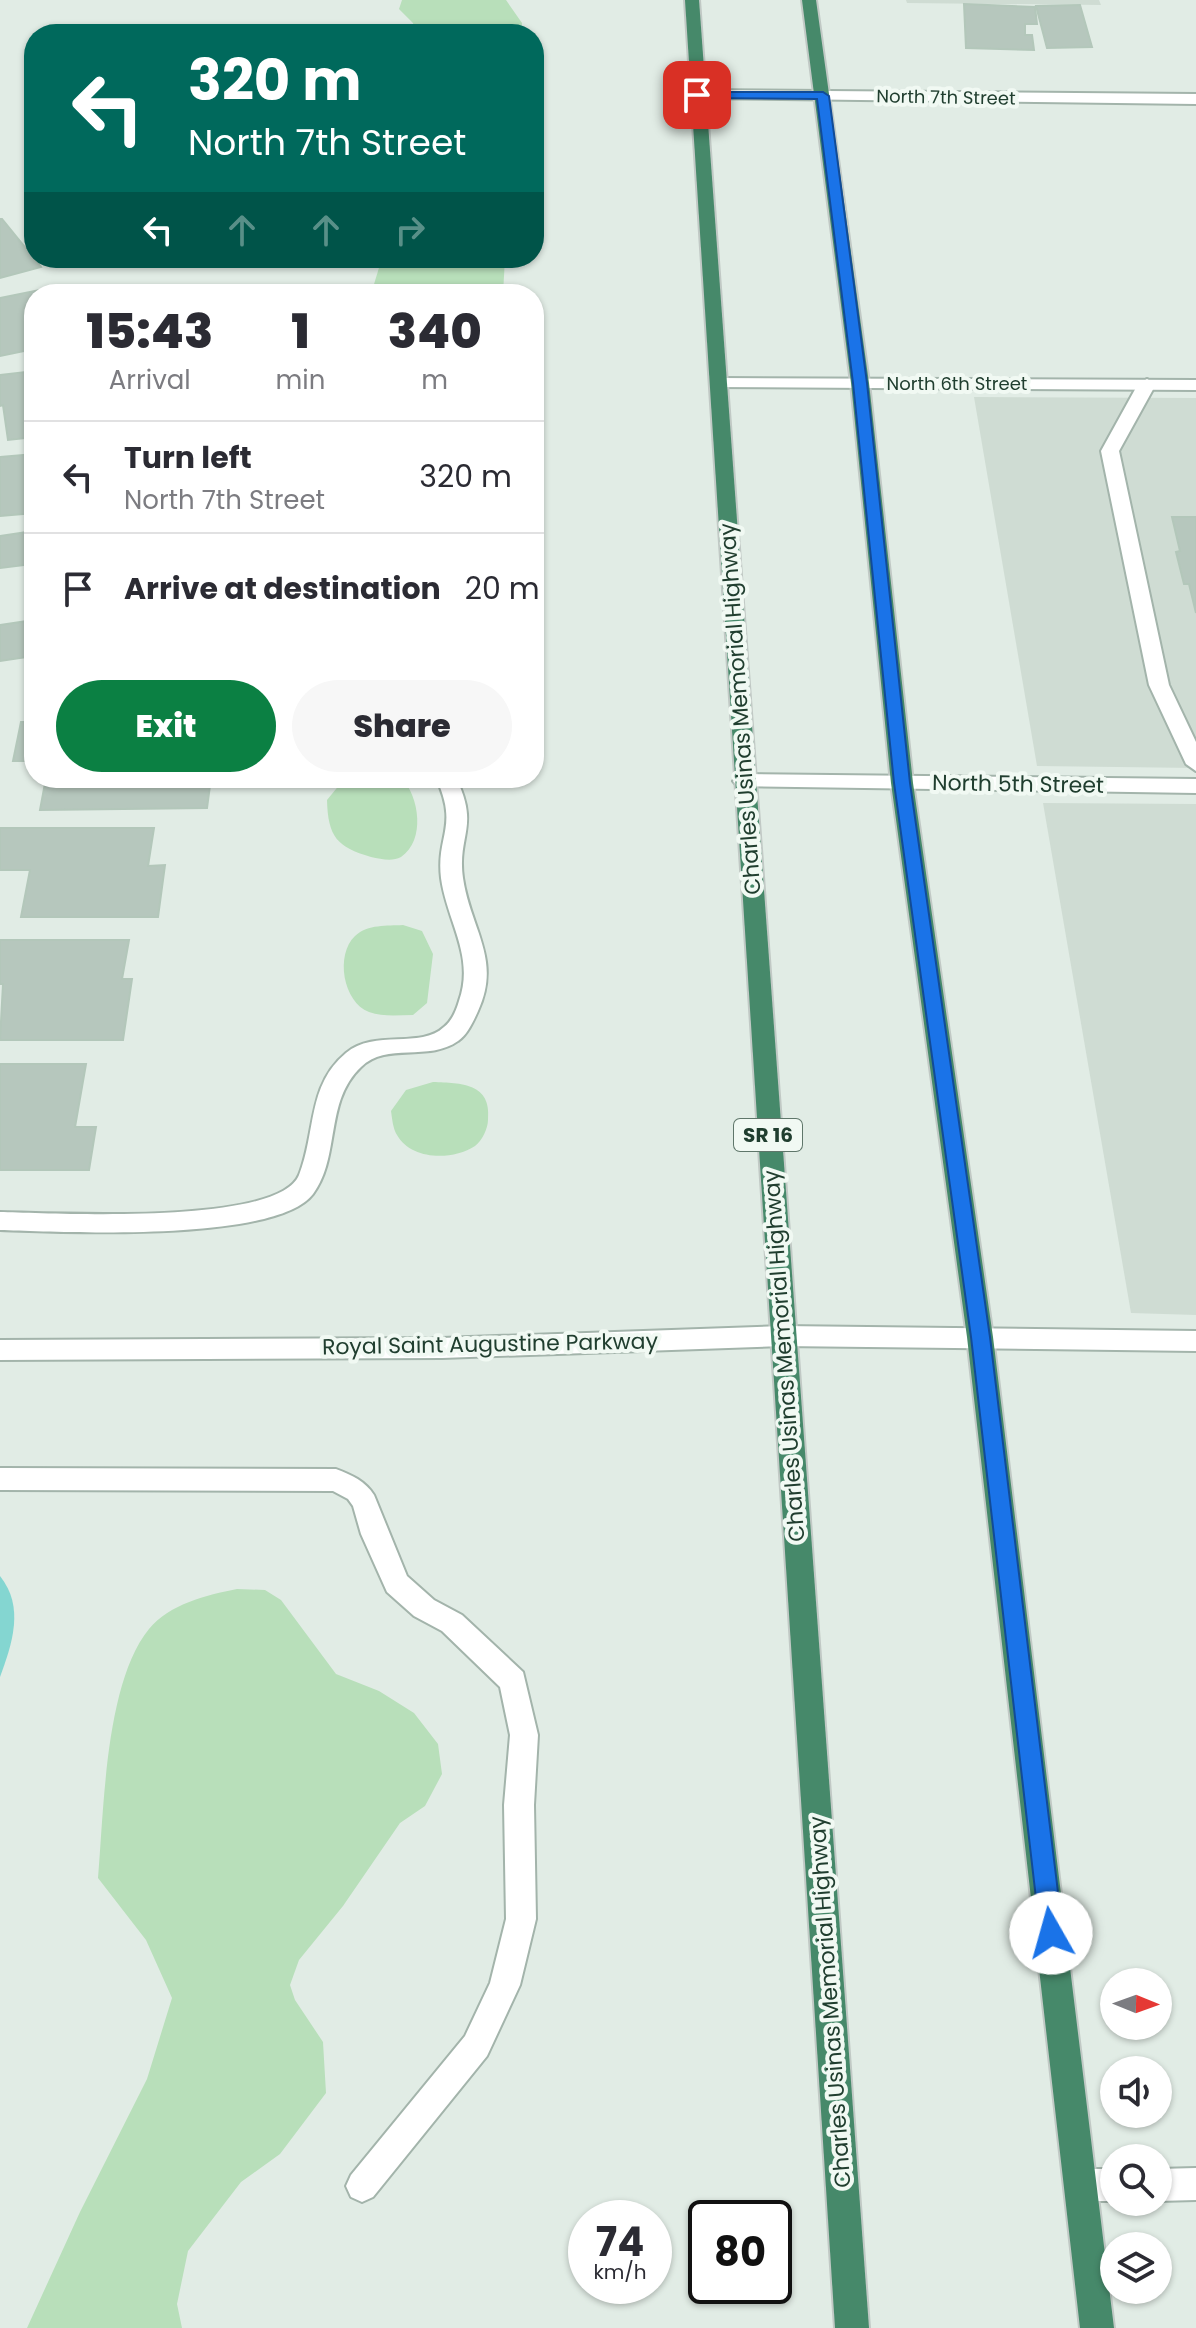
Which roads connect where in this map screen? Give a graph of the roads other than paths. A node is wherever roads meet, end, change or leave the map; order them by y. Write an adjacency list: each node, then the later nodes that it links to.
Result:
1 (692, 0): 3 (highway, Charles Usinas Memorial Highway / SR 16)
2 (809, 0): 4 (highway)
3 (697, 95): 4 (street, North 7th Street); 6 (highway, Charles Usinas Memorial Highway / SR 16)
4 (823, 96): 5 (street, North 7th Street); 7 (highway)
5 (1196, 99)
6 (719, 383): 7 (street, North 6th Street); 11 (highway, Charles Usinas Memorial Highway / SR 16)
7 (860, 383): 8 (street, North 6th Street); 12 (highway)
8 (1147, 384): 9 (street, North 6th Street); 10 (street)
9 (1196, 385)
10 (1196, 764)
11 (744, 781): 12 (street, North 5th Street); 16 (highway, Charles Usinas Memorial Highway / SR 16)
12 (902, 783): 13 (street, North 5th Street); 17 (highway)
13 (1196, 786)
14 (449, 788): 15 (street)
15 (0, 1221)
16 (782, 1336): 17 (street, Royal Saint Augustine Parkway); 19 (street, Royal Saint Augustine Parkway); 26 (highway, Charles Usinas Memorial Highway / SR 16)
17 (980, 1337): 18 (street, Royal Saint Augustine Parkway); 22 (highway)
18 (1196, 1341)
19 (0, 1350)
20 (0, 1479): 25 (street)
21 (1196, 2184): 24 (street)
22 (1081, 2185): 23 (street); 27 (highway)
23 (1100, 2185)
24 (1172, 2185)
25 (362, 2186)
26 (852, 2328)
27 (1097, 2328)

